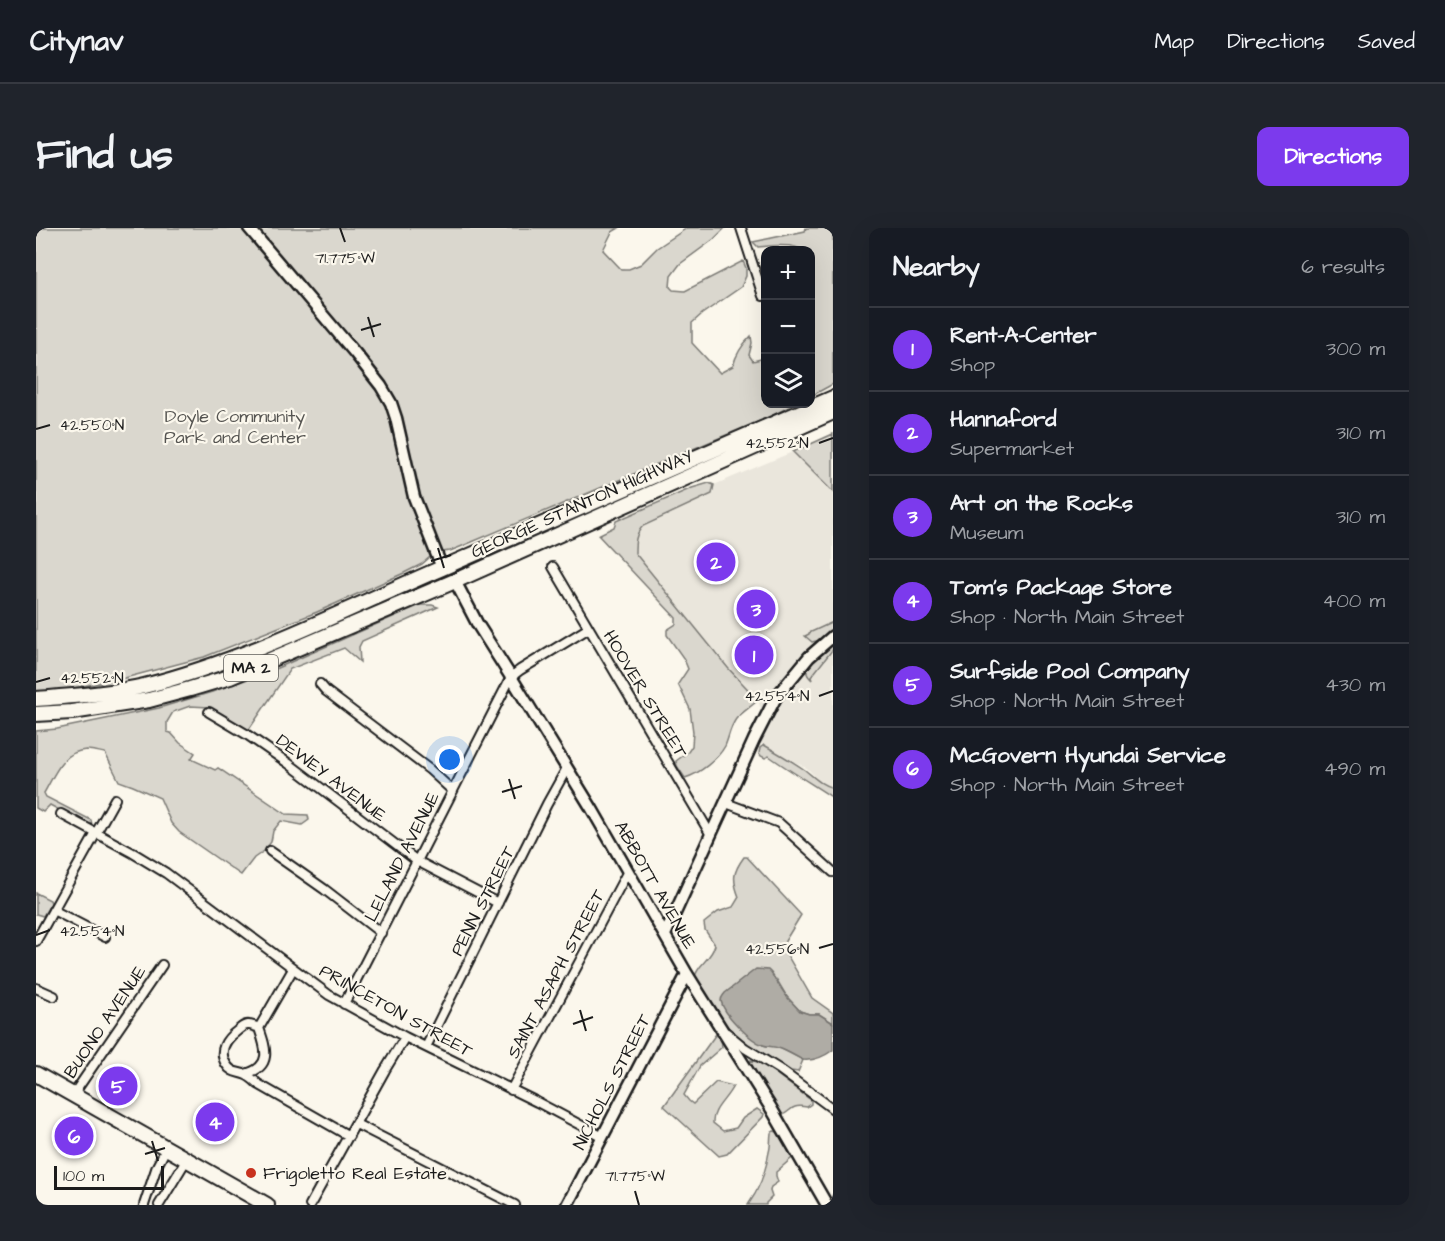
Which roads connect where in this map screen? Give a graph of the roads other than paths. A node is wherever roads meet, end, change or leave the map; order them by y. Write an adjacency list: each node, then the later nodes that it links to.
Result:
1 (249, 228): 11 (street)
2 (741, 228): 3 (street)
3 (761, 290)
4 (833, 387): 5 (highway)
5 (815, 397)
6 (833, 398): 9 (highway, GEORGE STANTON HIGHWAY / MA 2)
7 (797, 408): 9 (highway)
8 (833, 412): 12 (highway, GEORGE STANTON HIGHWAY / MA 2)
9 (736, 441): 11 (highway, GEORGE STANTON HIGHWAY / MA 2)
10 (553, 567): 13 (street, HOOVER STREET)
11 (442, 568): 17 (highway, GEORGE STANTON HIGHWAY / MA 2)
12 (454, 581): 15 (street, ABBOTT AVENUE); 19 (highway, GEORGE STANTON HIGHWAY / MA 2)
13 (589, 628): 15 (street, LELAND AVENUE); 26 (street, HOOVER STREET)
14 (833, 636): 23 (street)
15 (511, 677): 20 (street, ABBOTT AVENUE); 21 (street, LELAND AVENUE)
16 (320, 684): 21 (street)
17 (36, 699)
18 (209, 712): 28 (street, DEWEY AVENUE)
19 (36, 714)
20 (567, 768): 29 (street, ABBOTT AVENUE); 31 (street, PENN STREET)
21 (453, 791): 28 (street, LELAND AVENUE)
22 (115, 799): 25 (street)
23 (726, 803): 26 (street); 30 (street)
24 (61, 814): 25 (street, PRINCETON STREET)
25 (96, 834): 32 (street); 38 (street, PRINCETON STREET)
26 (711, 835): 34 (street)
27 (270, 850): 33 (street)
28 (417, 861): 31 (street, DEWEY AVENUE); 33 (street, LELAND AVENUE)
29 (628, 871): 34 (street, ABBOTT AVENUE); 49 (street, SAINT ASAPH STREET)
30 (833, 872)
31 (498, 903): 46 (street, PENN STREET)
32 (53, 910): 35 (street); 36 (street)
33 (381, 933): 42 (street, LELAND AVENUE)
34 (665, 935): 39 (street, ABBOTT AVENUE)
35 (105, 937)
36 (36, 941)
37 (162, 965): 50 (street, BUONO AVENUE)
38 (293, 969): 42 (street, PRINCETON STREET); 43 (street)
39 (687, 974): 44 (street, ABBOTT AVENUE); 54 (street, NICHOLS STREET)
40 (36, 988): 41 (street)
41 (54, 996)
42 (344, 1004): 45 (street, PRINCETON STREET)
43 (259, 1028): 48 (street); 48 (street)
44 (722, 1028): 51 (street); 63 (street, ABBOTT AVENUE)
45 (405, 1037): 46 (street, PRINCETON STREET); 52 (street)
46 (426, 1047): 49 (street, PRINCETON STREET)
47 (36, 1074): 50 (highway)
48 (245, 1074): 53 (street)
49 (511, 1090): 54 (street, PRINCETON STREET)
50 (73, 1095): 55 (highway)
51 (833, 1109)
52 (356, 1124): 53 (street); 61 (street)
53 (349, 1136): 60 (street)
54 (603, 1137): 62 (street, NICHOLS STREET)
55 (167, 1147): 56 (highway); 57 (street)
56 (187, 1159): 58 (street); 59 (highway)
57 (144, 1205)
58 (159, 1205)
59 (267, 1205)
60 (310, 1205)
61 (516, 1205)
62 (567, 1205)
63 (827, 1205)

